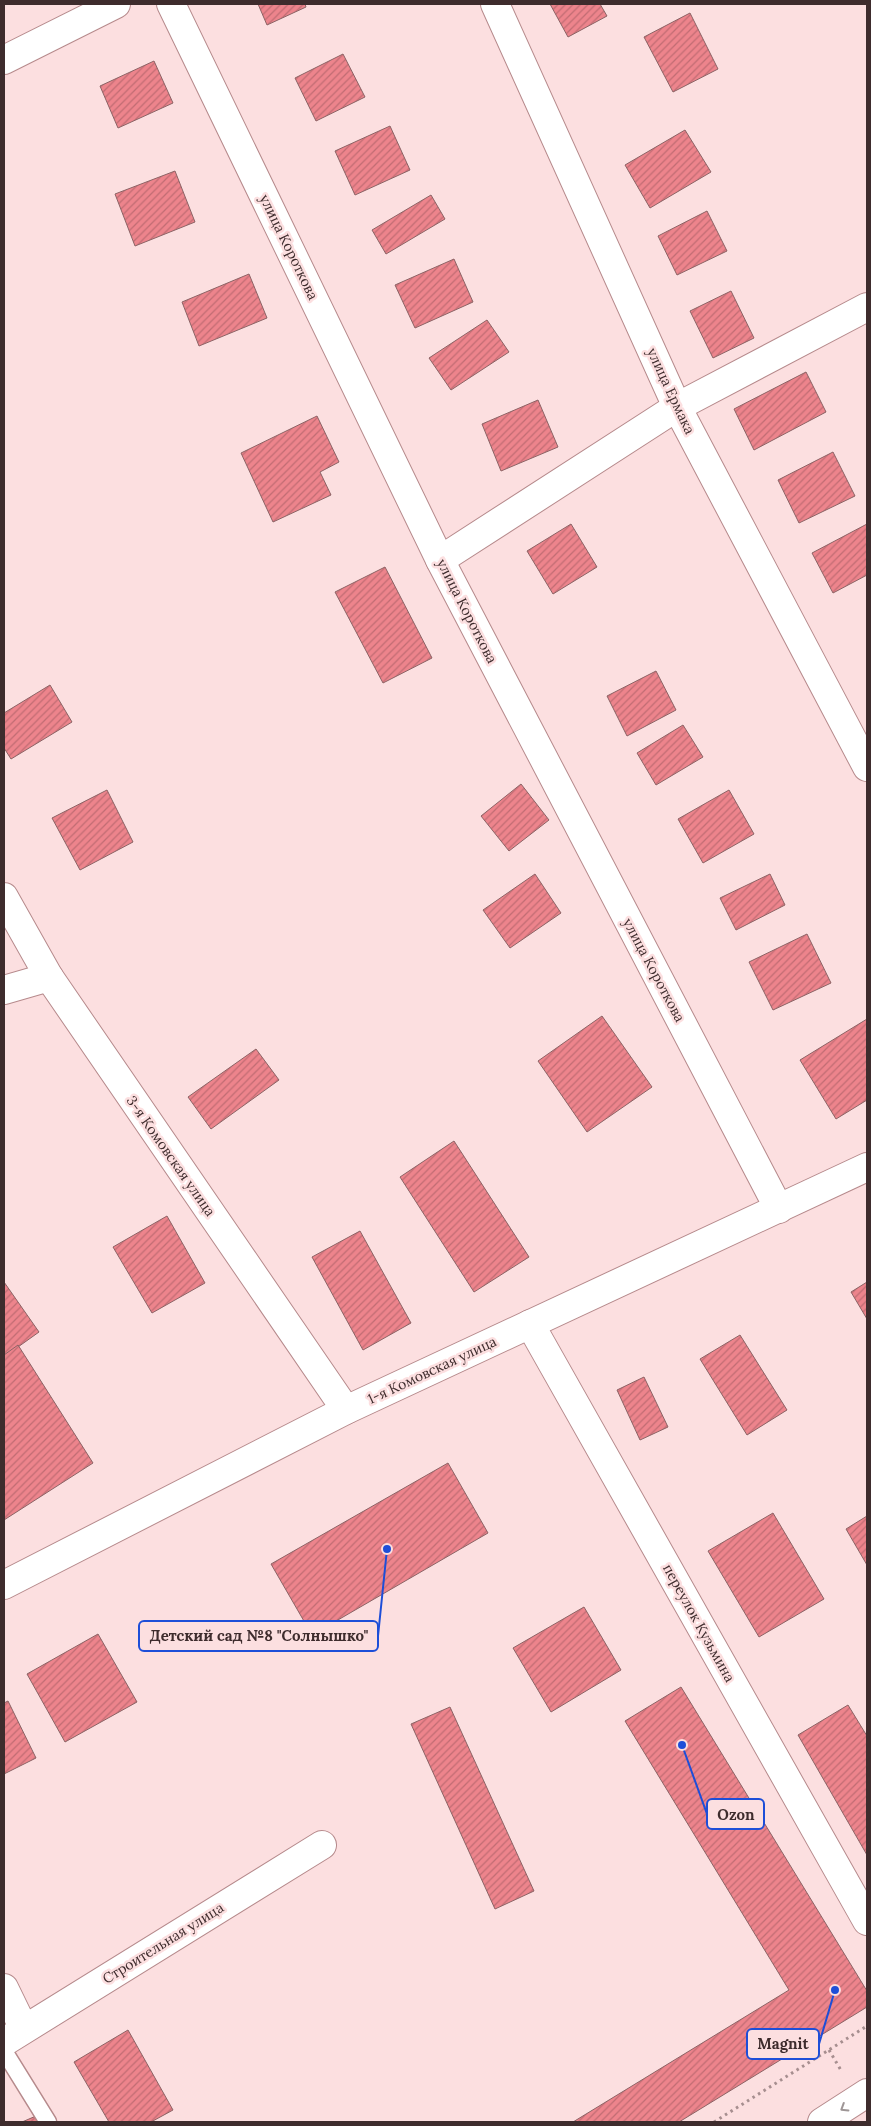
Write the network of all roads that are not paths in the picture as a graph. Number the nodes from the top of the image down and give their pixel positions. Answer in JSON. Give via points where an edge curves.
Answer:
{"nodes":[{"id":1,"x":116,"y":4,"type":"edge"},
{"id":2,"x":171,"y":4,"type":"edge"},
{"id":3,"x":495,"y":4,"type":"edge"},
{"id":4,"x":4,"y":60,"type":"edge"},
{"id":5,"x":867,"y":307,"type":"edge"},
{"id":6,"x":677,"y":407,"type":"junction"},
{"id":7,"x":440,"y":560,"type":"junction"},
{"id":8,"x":867,"y":767,"type":"edge"},
{"id":9,"x":4,"y":897,"type":"edge"},
{"id":10,"x":48,"y":977,"type":"junction"},
{"id":11,"x":4,"y":990,"type":"edge"},
{"id":12,"x":867,"y":1167,"type":"edge"},
{"id":13,"x":779,"y":1209,"type":"junction"},
{"id":14,"x":530,"y":1324,"type":"junction"},
{"id":15,"x":346,"y":1410,"type":"junction"},
{"id":16,"x":4,"y":1585,"type":"edge"},
{"id":17,"x":322,"y":1845,"type":"dead end"},
{"id":18,"x":867,"y":1921,"type":"edge"},
{"id":19,"x":4,"y":1988,"type":"edge"},
{"id":20,"x":14,"y":2035,"type":"edge"},
{"id":21,"x":4,"y":2052,"type":"edge"},
{"id":22,"x":867,"y":2093,"type":"edge"},
{"id":23,"x":48,"y":2122,"type":"edge"},
{"id":24,"x":822,"y":2122,"type":"edge"}],
"edges":[{"from":1,"to":4,"type":"street"},
{"from":2,"to":7,"type":"street","name":"улица Короткова"},
{"from":3,"to":6,"type":"street","name":"улица Ермака"},
{"from":5,"to":6,"type":"street"},
{"from":6,"to":7,"type":"street"},
{"from":6,"to":8,"type":"street","name":"улица Ермака"},
{"from":7,"to":13,"type":"street","name":"улица Короткова"},
{"from":9,"to":10,"type":"street","name":"3-я Комовская улица"},
{"from":10,"to":11,"type":"street"},
{"from":10,"to":15,"type":"street","name":"3-я Комовская улица"},
{"from":12,"to":13,"type":"street","name":"1-я Комовская улица"},
{"from":13,"to":14,"type":"street","name":"1-я Комовская улица"},
{"from":14,"to":15,"type":"street","name":"1-я Комовская улица"},
{"from":14,"to":18,"type":"street","name":"переулок Кузьмина"},
{"from":15,"to":16,"type":"street","name":"1-я Комовская улица"},
{"from":17,"to":20,"type":"street","name":"Строительная улица"},
{"from":19,"to":20,"type":"street"},
{"from":21,"to":23,"type":"lane"},
{"from":22,"to":24,"type":"street","one_way":true}]}
